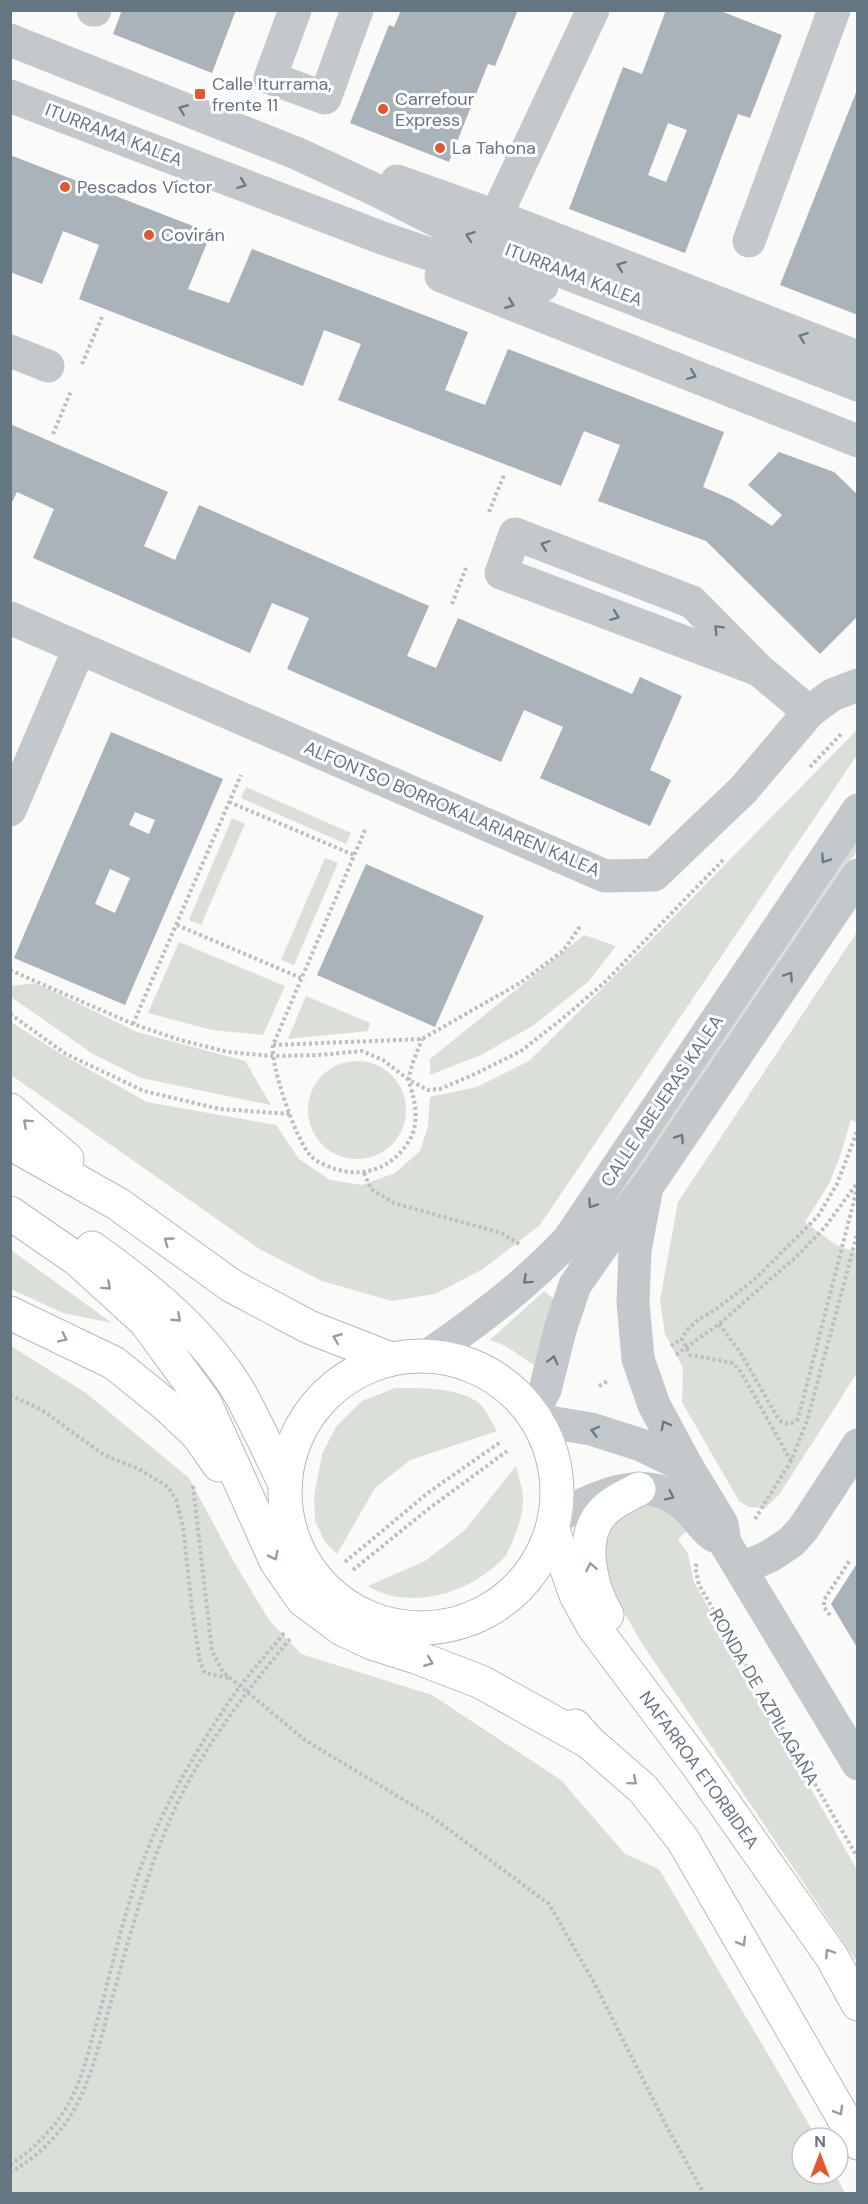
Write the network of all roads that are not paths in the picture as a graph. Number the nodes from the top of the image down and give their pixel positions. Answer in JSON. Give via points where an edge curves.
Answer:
{"nodes":[{"id":1,"x":296,"y":10,"type":"edge"},
{"id":2,"x":357,"y":10,"type":"edge"},
{"id":3,"x":593,"y":10,"type":"edge"},
{"id":4,"x":834,"y":10,"type":"edge"},
{"id":5,"x":10,"y":40,"type":"edge"},
{"id":6,"x":10,"y":96,"type":"edge"},
{"id":7,"x":296,"y":153,"type":"junction"},
{"id":8,"x":496,"y":216,"type":"junction"},
{"id":9,"x":385,"y":239,"type":"junction"},
{"id":10,"x":749,"y":241,"type":"dead end"},
{"id":11,"x":10,"y":351,"type":"edge"},
{"id":12,"x":858,"y":357,"type":"edge"},
{"id":13,"x":48,"y":366,"type":"dead end"},
{"id":14,"x":858,"y":386,"type":"edge"},
{"id":15,"x":858,"y":405,"type":"edge"},
{"id":16,"x":858,"y":441,"type":"edge"},
{"id":17,"x":10,"y":618,"type":"edge"},
{"id":18,"x":79,"y":649,"type":"junction"},
{"id":19,"x":759,"y":670,"type":"junction"},
{"id":20,"x":858,"y":685,"type":"edge"},
{"id":21,"x":809,"y":712,"type":"junction"},
{"id":22,"x":10,"y":810,"type":"edge"},
{"id":23,"x":858,"y":810,"type":"edge"},
{"id":24,"x":858,"y":875,"type":"edge"},
{"id":25,"x":10,"y":1110,"type":"edge"},
{"id":26,"x":10,"y":1143,"type":"edge"},
{"id":27,"x":647,"y":1186,"type":"junction"},
{"id":28,"x":10,"y":1199,"type":"edge"},
{"id":29,"x":118,"y":1204,"type":"junction"},
{"id":30,"x":10,"y":1213,"type":"edge"},
{"id":31,"x":10,"y":1313,"type":"edge"},
{"id":32,"x":427,"y":1356,"type":"junction"},
{"id":33,"x":391,"y":1359,"type":"junction"},
{"id":34,"x":535,"y":1417,"type":"junction"},
{"id":35,"x":858,"y":1445,"type":"edge"},
{"id":36,"x":688,"y":1468,"type":"junction"},
{"id":37,"x":285,"y":1484,"type":"junction"},
{"id":38,"x":639,"y":1489,"type":"junction"},
{"id":39,"x":554,"y":1523,"type":"junction"},
{"id":40,"x":261,"y":1524,"type":"junction"},
{"id":41,"x":733,"y":1556,"type":"junction"},
{"id":42,"x":418,"y":1628,"type":"junction"},
{"id":43,"x":673,"y":1731,"type":"junction"},
{"id":44,"x":589,"y":1743,"type":"junction"},
{"id":45,"x":858,"y":1764,"type":"edge"},
{"id":46,"x":858,"y":2004,"type":"edge"},
{"id":47,"x":858,"y":2143,"type":"edge"}],
"edges":[{"from":1,"to":2,"type":"street","via":[[270,78],[325,98]]},
{"from":3,"to":8,"type":"street"},
{"from":4,"to":10,"type":"street"},
{"from":7,"to":5,"type":"street","name":"ITURRAMA KALEA","one_way":true},
{"from":6,"to":9,"type":"street","name":"ITURRAMA KALEA","one_way":true},
{"from":7,"to":8,"type":"street","name":"ITURRAMA KALEA","via":[[385,176]]},
{"from":14,"to":7,"type":"street","name":"ITURRAMA KALEA","one_way":true,"via":[[459,232]]},
{"from":12,"to":8,"type":"street","name":"ITURRAMA KALEA","one_way":true},
{"from":9,"to":15,"type":"street","name":"ITURRAMA KALEA","via":[[468,267],[508,273]]},
{"from":9,"to":16,"type":"street","name":"ITURRAMA KALEA","one_way":true,"via":[[427,270]]},
{"from":11,"to":13,"type":"street"},
{"from":17,"to":18,"type":"street","name":"ALFONTSO BORROKALARIAREN KALEA"},
{"from":18,"to":21,"type":"street","name":"ALFONTSO BORROKALARIAREN KALEA","via":[[605,876],[654,875],[743,790]]},
{"from":18,"to":22,"type":"street"},
{"from":19,"to":19,"type":"street","one_way":true,"via":[[692,602],[515,534],[501,573]]},
{"from":19,"to":21,"type":"street"},
{"from":20,"to":21,"type":"street","name":"ALFONTSO BORROKALARIAREN KALEA","via":[[832,695]]},
{"from":23,"to":32,"type":"street","name":"CALLE ABEJERAS KALEA","one_way":true,"via":[[569,1239],[504,1301]]},
{"from":27,"to":24,"type":"street","name":"CALLE ABEJERAS KALEA","one_way":true},
{"from":29,"to":25,"type":"main road","one_way":true},
{"from":26,"to":29,"type":"main road"},
{"from":34,"to":27,"type":"street","name":"CALLE ABEJERAS KALEA","one_way":true,"via":[[575,1285]]},
{"from":36,"to":27,"type":"street","one_way":true,"via":[[654,1405],[638,1359],[633,1302],[635,1250]]},
{"from":28,"to":37,"type":"main road","one_way":true,"via":[[57,1222],[136,1280],[203,1343],[241,1395]]},
{"from":33,"to":29,"type":"main road","one_way":true,"via":[[309,1326],[232,1286]]},
{"from":30,"to":40,"type":"main road","one_way":true,"via":[[78,1260],[145,1321],[205,1403]]},
{"from":31,"to":40,"type":"main road","one_way":true,"via":[[114,1363],[166,1405],[197,1434]]},
{"from":32,"to":33,"type":"main road"},
{"from":32,"to":34,"type":"main road","via":[[470,1365],[491,1375],[508,1387]]},
{"from":33,"to":37,"type":"main road","via":[[352,1375],[320,1401],[299,1431],[289,1457]]},
{"from":36,"to":34,"type":"street","one_way":true,"via":[[641,1445]]},
{"from":34,"to":39,"type":"main road","via":[[552,1451],[558,1483]]},
{"from":35,"to":41,"type":"street","via":[[803,1530],[791,1542],[770,1556]]},
{"from":36,"to":41,"type":"street","via":[[722,1524]]},
{"from":37,"to":42,"type":"main road","via":[[286,1513],[299,1552],[321,1585],[350,1610],[379,1622]]},
{"from":38,"to":39,"type":"street","via":[[614,1491]]},
{"from":38,"to":41,"type":"street","one_way":true,"via":[[669,1494]]},
{"from":43,"to":38,"type":"main road","one_way":true,"via":[[650,1678],[601,1604],[589,1557],[593,1529],[602,1512]]},
{"from":39,"to":42,"type":"main road","via":[[533,1570],[502,1602],[462,1622]]},
{"from":39,"to":43,"type":"main road","name":"NAFARROA ETORBIDEA","via":[[576,1595],[593,1626]]},
{"from":40,"to":44,"type":"main road","one_way":true,"via":[[276,1561],[303,1600],[342,1629],[481,1682]]},
{"from":41,"to":45,"type":"street"},
{"from":42,"to":44,"type":"main road","via":[[550,1697]]},
{"from":46,"to":43,"type":"main road","name":"NAFARROA ETORBIDEA","one_way":true,"via":[[832,1957]]},
{"from":44,"to":47,"type":"main road","one_way":true,"via":[[643,1789],[683,1840]]}]}
